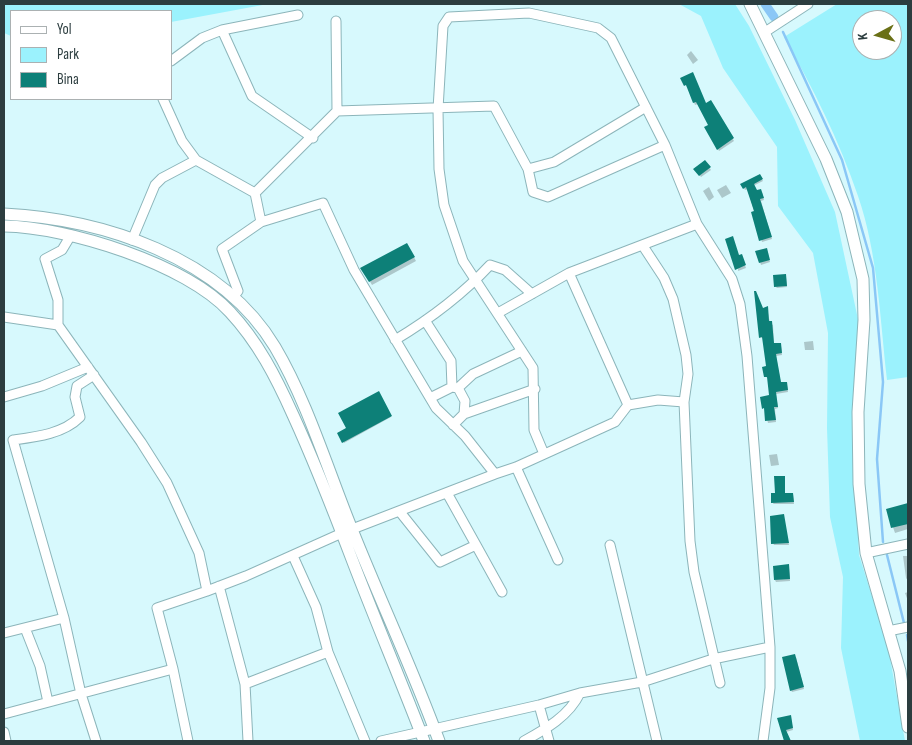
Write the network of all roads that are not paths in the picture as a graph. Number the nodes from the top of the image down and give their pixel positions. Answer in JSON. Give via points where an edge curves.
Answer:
{"nodes":[{"id":1,"x":750,"y":4,"type":"edge"},
{"id":2,"x":808,"y":4,"type":"edge"},
{"id":3,"x":298,"y":15,"type":"dead end"},
{"id":4,"x":336,"y":21,"type":"dead end"},
{"id":5,"x":222,"y":30,"type":"junction"},
{"id":6,"x":765,"y":32,"type":"junction"},
{"id":7,"x":172,"y":61,"type":"edge"},
{"id":8,"x":163,"y":100,"type":"edge"},
{"id":9,"x":646,"y":107,"type":"junction"},
{"id":10,"x":438,"y":109,"type":"junction"},
{"id":11,"x":337,"y":111,"type":"junction"},
{"id":12,"x":313,"y":138,"type":"junction"},
{"id":13,"x":665,"y":145,"type":"junction"},
{"id":14,"x":196,"y":160,"type":"junction"},
{"id":15,"x":528,"y":169,"type":"junction"},
{"id":16,"x":255,"y":194,"type":"junction"},
{"id":17,"x":4,"y":214,"type":"edge"},
{"id":18,"x":261,"y":222,"type":"junction"},
{"id":19,"x":697,"y":224,"type":"junction"},
{"id":20,"x":4,"y":226,"type":"edge"},
{"id":21,"x":71,"y":235,"type":"junction"},
{"id":22,"x":132,"y":240,"type":"junction"},
{"id":23,"x":643,"y":246,"type":"junction"},
{"id":24,"x":569,"y":273,"type":"junction"},
{"id":25,"x":475,"y":282,"type":"junction"},
{"id":26,"x":532,"y":294,"type":"junction"},
{"id":27,"x":233,"y":298,"type":"junction"},
{"id":28,"x":498,"y":313,"type":"junction"},
{"id":29,"x":4,"y":317,"type":"edge"},
{"id":30,"x":426,"y":322,"type":"junction"},
{"id":31,"x":58,"y":325,"type":"junction"},
{"id":32,"x":395,"y":340,"type":"junction"},
{"id":33,"x":522,"y":351,"type":"junction"},
{"id":34,"x":88,"y":367,"type":"junction"},
{"id":35,"x":94,"y":375,"type":"junction"},
{"id":36,"x":455,"y":388,"type":"junction"},
{"id":37,"x":535,"y":389,"type":"junction"},
{"id":38,"x":4,"y":397,"type":"edge"},
{"id":39,"x":430,"y":398,"type":"junction"},
{"id":40,"x":684,"y":402,"type":"junction"},
{"id":41,"x":628,"y":405,"type":"junction"},
{"id":42,"x":464,"y":414,"type":"junction"},
{"id":43,"x":453,"y":425,"type":"junction"},
{"id":44,"x":544,"y":454,"type":"junction"},
{"id":45,"x":516,"y":467,"type":"junction"},
{"id":46,"x":495,"y":474,"type":"junction"},
{"id":47,"x":447,"y":493,"type":"junction"},
{"id":48,"x":400,"y":512,"type":"junction"},
{"id":49,"x":348,"y":532,"type":"junction"},
{"id":50,"x":908,"y":544,"type":"edge"},
{"id":51,"x":610,"y":545,"type":"dead end"},
{"id":52,"x":476,"y":546,"type":"junction"},
{"id":53,"x":866,"y":553,"type":"junction"},
{"id":54,"x":292,"y":556,"type":"junction"},
{"id":55,"x":558,"y":560,"type":"dead end"},
{"id":56,"x":219,"y":586,"type":"junction"},
{"id":57,"x":207,"y":591,"type":"junction"},
{"id":58,"x":502,"y":592,"type":"dead end"},
{"id":59,"x":64,"y":618,"type":"junction"},
{"id":60,"x":25,"y":628,"type":"junction"},
{"id":61,"x":908,"y":628,"type":"edge"},
{"id":62,"x":888,"y":631,"type":"junction"},
{"id":63,"x":4,"y":633,"type":"edge"},
{"id":64,"x":770,"y":647,"type":"junction"},
{"id":65,"x":328,"y":652,"type":"junction"},
{"id":66,"x":713,"y":659,"type":"junction"},
{"id":67,"x":173,"y":668,"type":"junction"},
{"id":68,"x":642,"y":682,"type":"junction"},
{"id":69,"x":720,"y":683,"type":"dead end"},
{"id":70,"x":245,"y":684,"type":"junction"},
{"id":71,"x":580,"y":693,"type":"junction"},
{"id":72,"x":81,"y":694,"type":"junction"},
{"id":73,"x":48,"y":702,"type":"junction"},
{"id":74,"x":539,"y":705,"type":"junction"},
{"id":75,"x":4,"y":714,"type":"edge"},
{"id":76,"x":908,"y":727,"type":"edge"},
{"id":77,"x":434,"y":728,"type":"junction"},
{"id":78,"x":545,"y":729,"type":"junction"},
{"id":79,"x":4,"y":732,"type":"edge"},
{"id":80,"x":422,"y":736,"type":"edge"},
{"id":81,"x":6,"y":741,"type":"edge"},
{"id":82,"x":96,"y":741,"type":"edge"},
{"id":83,"x":188,"y":741,"type":"edge"},
{"id":84,"x":248,"y":741,"type":"edge"},
{"id":85,"x":365,"y":741,"type":"edge"},
{"id":86,"x":381,"y":741,"type":"edge"},
{"id":87,"x":439,"y":741,"type":"edge"},
{"id":88,"x":524,"y":741,"type":"edge"},
{"id":89,"x":548,"y":741,"type":"edge"},
{"id":90,"x":657,"y":741,"type":"edge"},
{"id":91,"x":763,"y":741,"type":"edge"}],
"edges":[{"from":1,"to":6,"type":"street"},
{"from":2,"to":6,"type":"street"},
{"from":3,"to":5,"type":"street"},
{"from":4,"to":11,"type":"street"},
{"from":5,"to":7,"type":"street","via":[[202,38]]},
{"from":5,"to":12,"type":"street","via":[[252,96]]},
{"from":6,"to":53,"type":"street","via":[[826,159],[847,212],[863,279],[864,320],[858,412],[859,484]]},
{"from":8,"to":14,"type":"street","via":[[182,142]]},
{"from":9,"to":10,"type":"street","via":[[611,38],[598,28],[529,13],[448,17],[443,26]]},
{"from":9,"to":13,"type":"street"},
{"from":9,"to":15,"type":"street","via":[[554,162]]},
{"from":10,"to":11,"type":"street"},
{"from":10,"to":15,"type":"street","via":[[494,106]]},
{"from":10,"to":25,"type":"street","via":[[439,169],[444,205],[463,261]]},
{"from":11,"to":12,"type":"street"},
{"from":12,"to":16,"type":"street"},
{"from":13,"to":15,"type":"street","via":[[548,197],[533,192]]},
{"from":13,"to":19,"type":"street"},
{"from":14,"to":16,"type":"street"},
{"from":14,"to":22,"type":"street","via":[[155,184]]},
{"from":16,"to":18,"type":"street"},
{"from":17,"to":22,"type":"street","via":[[69,220]]},
{"from":18,"to":27,"type":"street","via":[[222,249],[238,291]]},
{"from":18,"to":32,"type":"street","via":[[323,203],[354,270]]},
{"from":19,"to":23,"type":"street"},
{"from":19,"to":64,"type":"street","via":[[732,279],[740,304],[748,356]]},
{"from":20,"to":21,"type":"street"},
{"from":21,"to":31,"type":"street","via":[[62,250],[45,259],[58,300]]},
{"from":21,"to":49,"type":"street","via":[[123,252],[184,278],[229,310],[269,364]]},
{"from":22,"to":27,"type":"street","via":[[178,260]]},
{"from":23,"to":24,"type":"street"},
{"from":23,"to":40,"type":"street","via":[[664,278],[675,305],[687,365]]},
{"from":24,"to":26,"type":"street"},
{"from":24,"to":41,"type":"street"},
{"from":25,"to":26,"type":"street","via":[[490,265],[505,270]]},
{"from":25,"to":28,"type":"street"},
{"from":25,"to":30,"type":"street"},
{"from":26,"to":28,"type":"street"},
{"from":27,"to":49,"type":"street","via":[[275,348],[320,448]]},
{"from":28,"to":33,"type":"street"},
{"from":29,"to":31,"type":"street"},
{"from":30,"to":32,"type":"street"},
{"from":30,"to":36,"type":"street","via":[[451,362]]},
{"from":31,"to":34,"type":"street"},
{"from":32,"to":39,"type":"street"},
{"from":33,"to":36,"type":"street","via":[[473,374]]},
{"from":33,"to":37,"type":"street","via":[[533,368]]},
{"from":34,"to":35,"type":"street"},
{"from":34,"to":38,"type":"street"},
{"from":35,"to":57,"type":"street","via":[[167,483],[199,553]]},
{"from":35,"to":59,"type":"street","via":[[77,386],[75,397],[80,417],[73,425],[44,435],[13,440]]},
{"from":36,"to":39,"type":"street"},
{"from":36,"to":42,"type":"street","via":[[465,401]]},
{"from":37,"to":42,"type":"street"},
{"from":37,"to":44,"type":"street","via":[[534,430]]},
{"from":39,"to":43,"type":"street"},
{"from":40,"to":41,"type":"street","via":[[658,400]]},
{"from":40,"to":66,"type":"street","via":[[691,548]]},
{"from":41,"to":44,"type":"street","via":[[615,422]]},
{"from":42,"to":43,"type":"street"},
{"from":43,"to":46,"type":"street"},
{"from":44,"to":45,"type":"street"},
{"from":45,"to":46,"type":"street"},
{"from":45,"to":55,"type":"street"},
{"from":46,"to":47,"type":"street"},
{"from":47,"to":48,"type":"street"},
{"from":47,"to":52,"type":"street"},
{"from":48,"to":49,"type":"street"},
{"from":48,"to":52,"type":"street","via":[[440,562]]},
{"from":49,"to":54,"type":"street"},
{"from":49,"to":77,"type":"street"},
{"from":49,"to":80,"type":"street"},
{"from":50,"to":53,"type":"street"},
{"from":51,"to":68,"type":"street"},
{"from":52,"to":58,"type":"street"},
{"from":53,"to":62,"type":"street"},
{"from":54,"to":56,"type":"street"},
{"from":54,"to":65,"type":"street","via":[[316,608]]},
{"from":56,"to":57,"type":"street"},
{"from":56,"to":70,"type":"street"},
{"from":57,"to":67,"type":"street","via":[[157,608]]},
{"from":59,"to":60,"type":"street"},
{"from":59,"to":72,"type":"street"},
{"from":60,"to":63,"type":"street"},
{"from":60,"to":73,"type":"street","via":[[40,666]]},
{"from":61,"to":62,"type":"street"},
{"from":62,"to":76,"type":"street","via":[[900,671]]},
{"from":64,"to":66,"type":"street"},
{"from":64,"to":91,"type":"street","via":[[770,688]]},
{"from":65,"to":70,"type":"street"},
{"from":65,"to":85,"type":"street"},
{"from":66,"to":68,"type":"street"},
{"from":66,"to":69,"type":"street"},
{"from":67,"to":72,"type":"street"},
{"from":67,"to":83,"type":"street"},
{"from":68,"to":71,"type":"street"},
{"from":68,"to":90,"type":"street"},
{"from":70,"to":84,"type":"street"},
{"from":71,"to":74,"type":"street"},
{"from":71,"to":78,"type":"street","via":[[573,707]]},
{"from":72,"to":73,"type":"street"},
{"from":72,"to":82,"type":"street"},
{"from":73,"to":75,"type":"street"},
{"from":74,"to":77,"type":"street"},
{"from":74,"to":78,"type":"street"},
{"from":77,"to":80,"type":"street"},
{"from":77,"to":87,"type":"street"},
{"from":78,"to":88,"type":"street"},
{"from":78,"to":89,"type":"street"},
{"from":79,"to":81,"type":"street"},
{"from":80,"to":86,"type":"street"}]}
